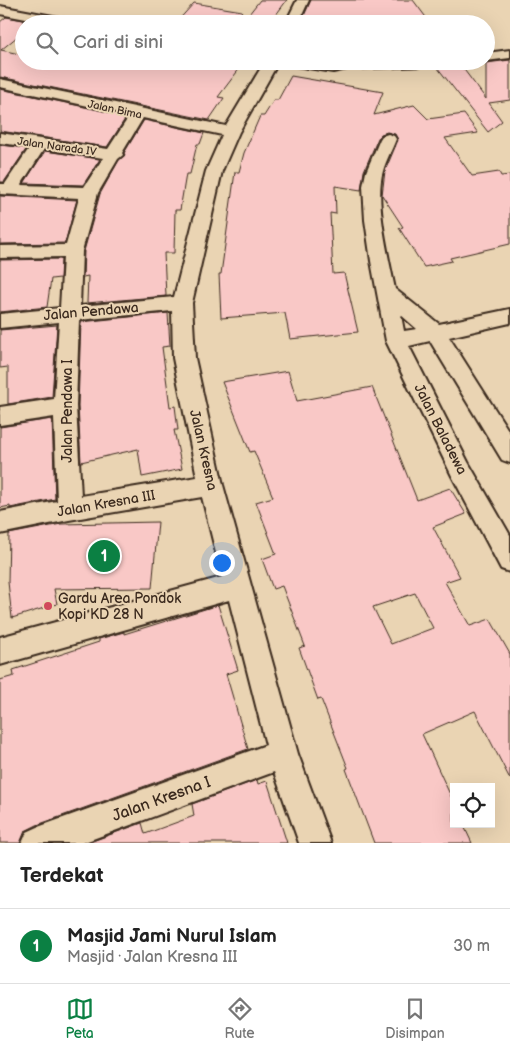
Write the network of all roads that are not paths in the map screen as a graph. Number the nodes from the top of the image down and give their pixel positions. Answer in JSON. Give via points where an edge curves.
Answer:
{"nodes":[{"id":1,"x":303,"y":0,"type":"edge"},
{"id":2,"x":0,"y":10,"type":"edge"},
{"id":3,"x":26,"y":15,"type":"edge"},
{"id":4,"x":296,"y":15,"type":"edge"},
{"id":5,"x":510,"y":54,"type":"edge"},
{"id":6,"x":495,"y":56,"type":"edge"},
{"id":7,"x":267,"y":70,"type":"edge"},
{"id":8,"x":0,"y":83,"type":"edge"},
{"id":9,"x":138,"y":114,"type":"junction"},
{"id":10,"x":231,"y":132,"type":"junction"},
{"id":11,"x":0,"y":138,"type":"edge"},
{"id":12,"x":388,"y":139,"type":"dead end"},
{"id":13,"x":40,"y":144,"type":"junction"},
{"id":14,"x":115,"y":155,"type":"junction"},
{"id":15,"x":5,"y":189,"type":"edge"},
{"id":16,"x":89,"y":193,"type":"junction"},
{"id":17,"x":73,"y":251,"type":"junction"},
{"id":18,"x":0,"y":252,"type":"edge"},
{"id":19,"x":387,"y":293,"type":"junction"},
{"id":20,"x":182,"y":303,"type":"junction"},
{"id":21,"x":69,"y":313,"type":"junction"},
{"id":22,"x":510,"y":316,"type":"edge"},
{"id":23,"x":0,"y":320,"type":"edge"},
{"id":24,"x":434,"y":332,"type":"junction"},
{"id":25,"x":396,"y":341,"type":"junction"},
{"id":26,"x":65,"y":406,"type":"junction"},
{"id":27,"x":0,"y":416,"type":"edge"},
{"id":28,"x":510,"y":453,"type":"edge"},
{"id":29,"x":212,"y":485,"type":"junction"},
{"id":30,"x":69,"y":509,"type":"junction"},
{"id":31,"x":0,"y":523,"type":"edge"},
{"id":32,"x":510,"y":560,"type":"edge"},
{"id":33,"x":238,"y":586,"type":"junction"},
{"id":34,"x":0,"y":651,"type":"edge"},
{"id":35,"x":284,"y":754,"type":"junction"},
{"id":36,"x":38,"y":843,"type":"edge"},
{"id":37,"x":315,"y":843,"type":"edge"}],
"edges":[{"from":1,"to":4,"type":"street"},
{"from":2,"to":3,"type":"street"},
{"from":5,"to":6,"type":"street"},
{"from":7,"to":10,"type":"street","name":"Jalan Kresna"},
{"from":8,"to":9,"type":"street","name":"Jalan Bima"},
{"from":9,"to":10,"type":"street","name":"Jalan Bima"},
{"from":9,"to":14,"type":"street","name":"Jalan Pendawa I"},
{"from":10,"to":20,"type":"street","name":"Jalan Kresna","via":[[214,172]]},
{"from":11,"to":13,"type":"street","name":"Jalan Narada IV"},
{"from":12,"to":19,"type":"street","name":"Jalan Baladewa","via":[[374,172],[372,186],[374,220]]},
{"from":13,"to":14,"type":"street","name":"Jalan Narada IV"},
{"from":13,"to":15,"type":"street"},
{"from":14,"to":16,"type":"street","name":"Jalan Pendawa I"},
{"from":15,"to":16,"type":"street"},
{"from":16,"to":17,"type":"street","name":"Jalan Pendawa I"},
{"from":17,"to":18,"type":"street"},
{"from":17,"to":21,"type":"street","name":"Jalan Pendawa I"},
{"from":19,"to":24,"type":"street"},
{"from":19,"to":25,"type":"street","name":"Jalan Baladewa"},
{"from":20,"to":21,"type":"street","name":"Jalan Pendawa"},
{"from":20,"to":29,"type":"street","name":"Jalan Kresna","via":[[184,358]]},
{"from":21,"to":23,"type":"street","name":"Jalan Pendawa"},
{"from":21,"to":26,"type":"street","name":"Jalan Pendawa I"},
{"from":22,"to":24,"type":"street"},
{"from":24,"to":25,"type":"street"},
{"from":24,"to":28,"type":"street"},
{"from":25,"to":32,"type":"street","name":"Jalan Baladewa"},
{"from":26,"to":27,"type":"street"},
{"from":26,"to":30,"type":"street","name":"Jalan Pendawa I"},
{"from":29,"to":30,"type":"street","name":"Jalan Kresna III"},
{"from":29,"to":33,"type":"street","name":"Jalan Kresna"},
{"from":30,"to":31,"type":"street","name":"Jalan Kresna III"},
{"from":33,"to":34,"type":"street"},
{"from":33,"to":35,"type":"street","name":"Jalan Kresna"},
{"from":35,"to":36,"type":"street","name":"Jalan Kresna I"},
{"from":35,"to":37,"type":"street","name":"Jalan Kresna"}]}
